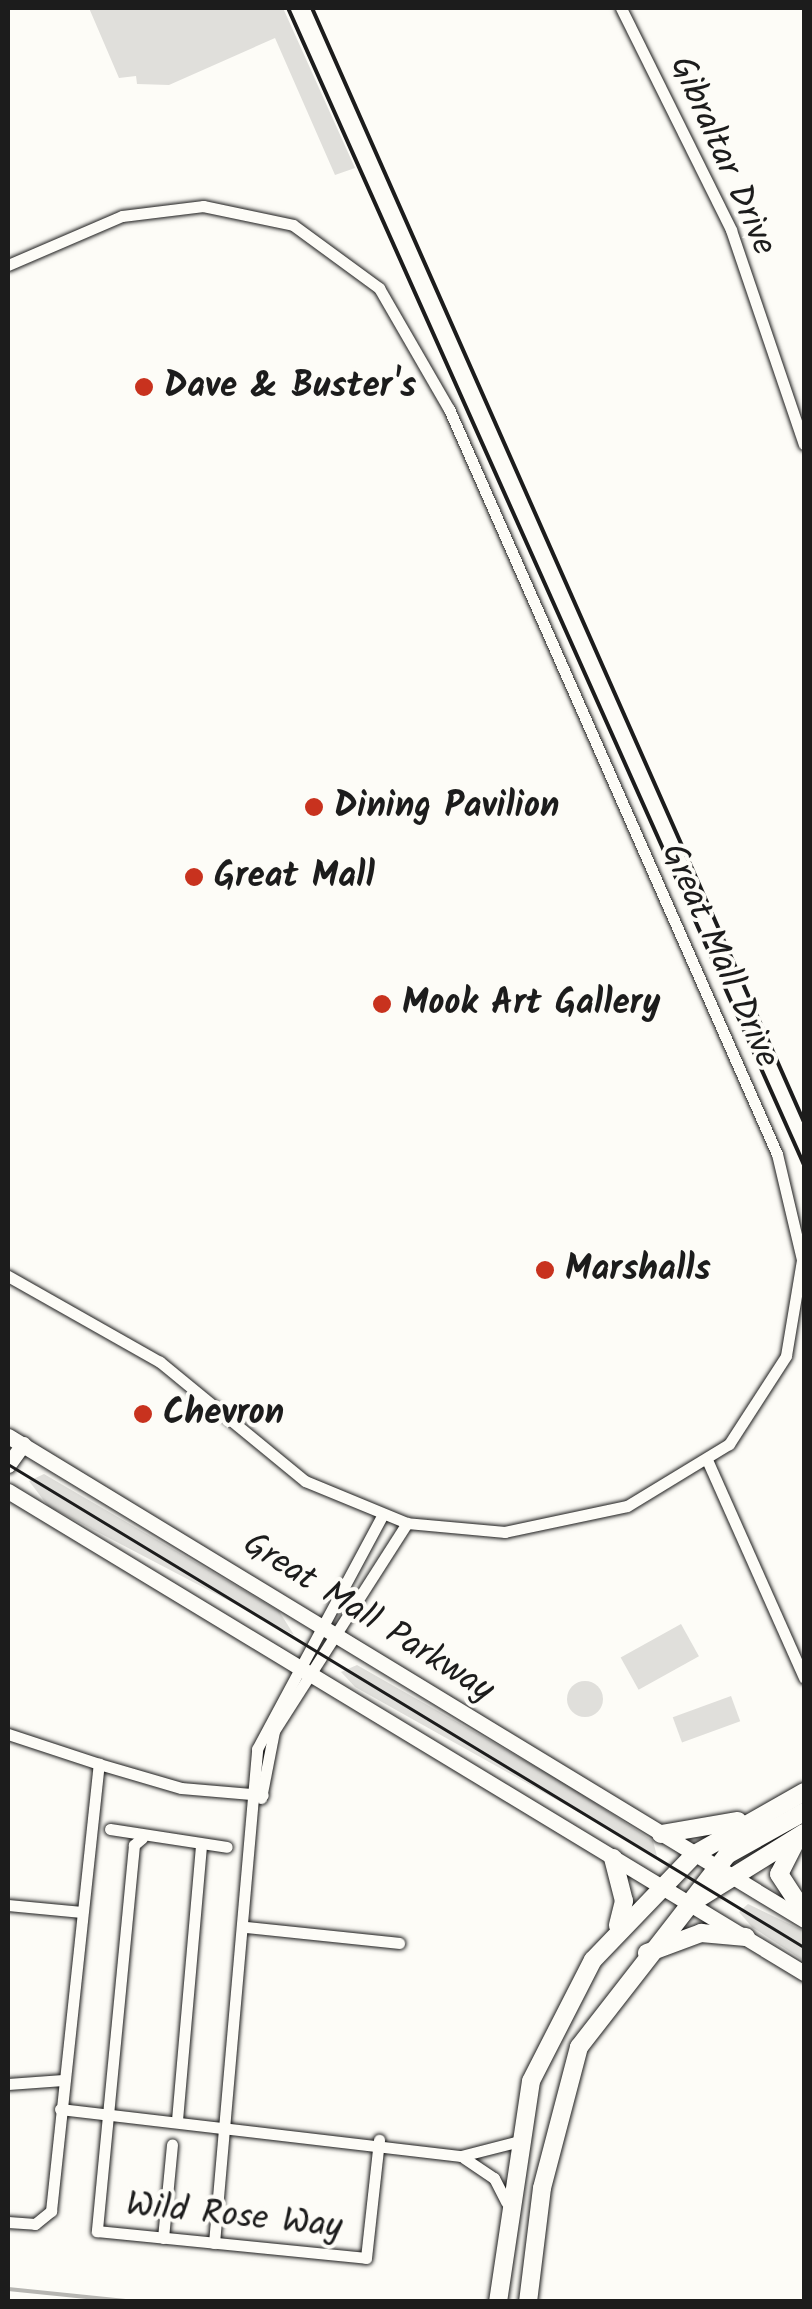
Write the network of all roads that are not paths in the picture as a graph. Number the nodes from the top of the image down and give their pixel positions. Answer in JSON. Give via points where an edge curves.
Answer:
{"nodes":[{"id":1,"x":621,"y":8,"type":"edge"},
{"id":2,"x":8,"y":265,"type":"edge"},
{"id":3,"x":804,"y":444,"type":"edge"},
{"id":4,"x":8,"y":1276,"type":"edge"},
{"id":5,"x":8,"y":1436,"type":"edge"},
{"id":6,"x":23,"y":1444,"type":"junction"},
{"id":7,"x":708,"y":1462,"type":"junction"},
{"id":8,"x":8,"y":1465,"type":"edge"},
{"id":9,"x":8,"y":1491,"type":"edge"},
{"id":10,"x":382,"y":1516,"type":"junction"},
{"id":11,"x":407,"y":1523,"type":"junction"},
{"id":12,"x":322,"y":1621,"type":"junction"},
{"id":13,"x":342,"y":1633,"type":"junction"},
{"id":14,"x":303,"y":1670,"type":"junction"},
{"id":15,"x":804,"y":1678,"type":"edge"},
{"id":16,"x":8,"y":1734,"type":"edge"},
{"id":17,"x":100,"y":1764,"type":"junction"},
{"id":18,"x":804,"y":1792,"type":"edge"},
{"id":19,"x":256,"y":1798,"type":"junction"},
{"id":20,"x":804,"y":1812,"type":"edge"},
{"id":21,"x":748,"y":1818,"type":"junction"},
{"id":22,"x":110,"y":1829,"type":"dead end"},
{"id":23,"x":661,"y":1834,"type":"junction"},
{"id":24,"x":802,"y":1834,"type":"edge"},
{"id":25,"x":142,"y":1838,"type":"junction"},
{"id":26,"x":201,"y":1846,"type":"junction"},
{"id":27,"x":227,"y":1847,"type":"dead end"},
{"id":28,"x":694,"y":1854,"type":"junction"},
{"id":29,"x":613,"y":1858,"type":"junction"},
{"id":30,"x":713,"y":1866,"type":"junction"},
{"id":31,"x":732,"y":1876,"type":"junction"},
{"id":32,"x":658,"y":1885,"type":"junction"},
{"id":33,"x":691,"y":1902,"type":"junction"},
{"id":34,"x":8,"y":1906,"type":"edge"},
{"id":35,"x":82,"y":1912,"type":"junction"},
{"id":36,"x":804,"y":1912,"type":"edge"},
{"id":37,"x":804,"y":1920,"type":"edge"},
{"id":38,"x":247,"y":1927,"type":"junction"},
{"id":39,"x":616,"y":1932,"type":"junction"},
{"id":40,"x":746,"y":1937,"type":"junction"},
{"id":41,"x":400,"y":1943,"type":"dead end"},
{"id":42,"x":642,"y":1956,"type":"junction"},
{"id":43,"x":804,"y":1973,"type":"edge"},
{"id":44,"x":63,"y":2080,"type":"junction"},
{"id":45,"x":8,"y":2084,"type":"edge"},
{"id":46,"x":60,"y":2109,"type":"junction"},
{"id":47,"x":108,"y":2113,"type":"junction"},
{"id":48,"x":177,"y":2120,"type":"junction"},
{"id":49,"x":225,"y":2125,"type":"junction"},
{"id":50,"x":379,"y":2140,"type":"junction"},
{"id":51,"x":516,"y":2142,"type":"junction"},
{"id":52,"x":172,"y":2144,"type":"dead end"},
{"id":53,"x":460,"y":2156,"type":"junction"},
{"id":54,"x":506,"y":2202,"type":"junction"},
{"id":55,"x":8,"y":2222,"type":"edge"},
{"id":56,"x":163,"y":2238,"type":"junction"},
{"id":57,"x":214,"y":2243,"type":"junction"},
{"id":58,"x":498,"y":2302,"type":"edge"},
{"id":59,"x":528,"y":2302,"type":"edge"}],
"edges":[{"from":1,"to":3,"type":"street","name":"Gibraltar Drive","via":[[730,230]]},
{"from":2,"to":7,"type":"street","name":"Great Mall Drive","via":[[138,212],[237,210],[343,253],[408,326],[797,1213],[801,1294],[786,1356],[761,1406]]},
{"from":4,"to":10,"type":"street","name":"Great Mall Drive","via":[[160,1362],[305,1481]]},
{"from":5,"to":6,"type":"main road","name":"Great Mall Parkway"},
{"from":6,"to":8,"type":"main road"},
{"from":6,"to":12,"type":"main road","name":"Great Mall Parkway"},
{"from":7,"to":11,"type":"street","name":"Great Mall Drive","via":[[642,1500],[554,1527],[478,1532]]},
{"from":7,"to":15,"type":"street"},
{"from":9,"to":14,"type":"main road"},
{"from":10,"to":11,"type":"street","name":"Great Mall Drive"},
{"from":10,"to":12,"type":"street"},
{"from":11,"to":13,"type":"street"},
{"from":12,"to":13,"type":"main road","name":"Great Mall Parkway"},
{"from":12,"to":14,"type":"street"},
{"from":13,"to":14,"type":"street"},
{"from":13,"to":23,"type":"main road","name":"Great Mall Parkway"},
{"from":14,"to":19,"type":"street","via":[[274,1731]]},
{"from":14,"to":29,"type":"main road"},
{"from":16,"to":17,"type":"street"},
{"from":17,"to":19,"type":"street","via":[[181,1788]]},
{"from":17,"to":35,"type":"street"},
{"from":18,"to":21,"type":"highway"},
{"from":19,"to":38,"type":"street"},
{"from":20,"to":30,"type":"highway"},
{"from":21,"to":23,"type":"highway"},
{"from":21,"to":28,"type":"highway"},
{"from":22,"to":25,"type":"street"},
{"from":23,"to":28,"type":"main road","name":"Great Mall Parkway"},
{"from":24,"to":31,"type":"highway"},
{"from":24,"to":36,"type":"highway","via":[[780,1874]]},
{"from":25,"to":26,"type":"street"},
{"from":25,"to":47,"type":"street","via":[[134,1844]]},
{"from":26,"to":27,"type":"street"},
{"from":26,"to":48,"type":"street"},
{"from":28,"to":30,"type":"main road","name":"Great Mall Parkway"},
{"from":28,"to":32,"type":"highway"},
{"from":29,"to":32,"type":"main road"},
{"from":29,"to":39,"type":"highway","via":[[624,1901]]},
{"from":30,"to":31,"type":"main road","name":"Great Mall Parkway"},
{"from":30,"to":33,"type":"highway"},
{"from":31,"to":33,"type":"highway"},
{"from":31,"to":37,"type":"main road","name":"Great Mall Parkway"},
{"from":32,"to":33,"type":"main road"},
{"from":32,"to":39,"type":"highway"},
{"from":33,"to":40,"type":"main road"},
{"from":33,"to":42,"type":"highway"},
{"from":34,"to":35,"type":"street"},
{"from":35,"to":44,"type":"street"},
{"from":38,"to":41,"type":"street"},
{"from":38,"to":49,"type":"street"},
{"from":39,"to":51,"type":"highway","via":[[558,2021]]},
{"from":40,"to":42,"type":"highway","via":[[701,1933]]},
{"from":40,"to":43,"type":"main road"},
{"from":42,"to":59,"type":"highway","via":[[579,2047],[542,2188]]},
{"from":44,"to":45,"type":"street"},
{"from":44,"to":46,"type":"street"},
{"from":46,"to":47,"type":"street"},
{"from":46,"to":55,"type":"street","via":[[49,2216]]},
{"from":47,"to":48,"type":"street"},
{"from":47,"to":56,"type":"street","name":"Wild Rose Way","via":[[97,2231]]},
{"from":48,"to":49,"type":"street"},
{"from":49,"to":50,"type":"street"},
{"from":49,"to":57,"type":"street"},
{"from":50,"to":53,"type":"street"},
{"from":50,"to":57,"type":"street","name":"Wild Rose Way","via":[[366,2258]]},
{"from":51,"to":53,"type":"street"},
{"from":51,"to":54,"type":"highway"},
{"from":52,"to":56,"type":"street"},
{"from":53,"to":54,"type":"street","via":[[494,2178]]},
{"from":54,"to":58,"type":"highway"},
{"from":56,"to":57,"type":"street","name":"Wild Rose Way"}]}
